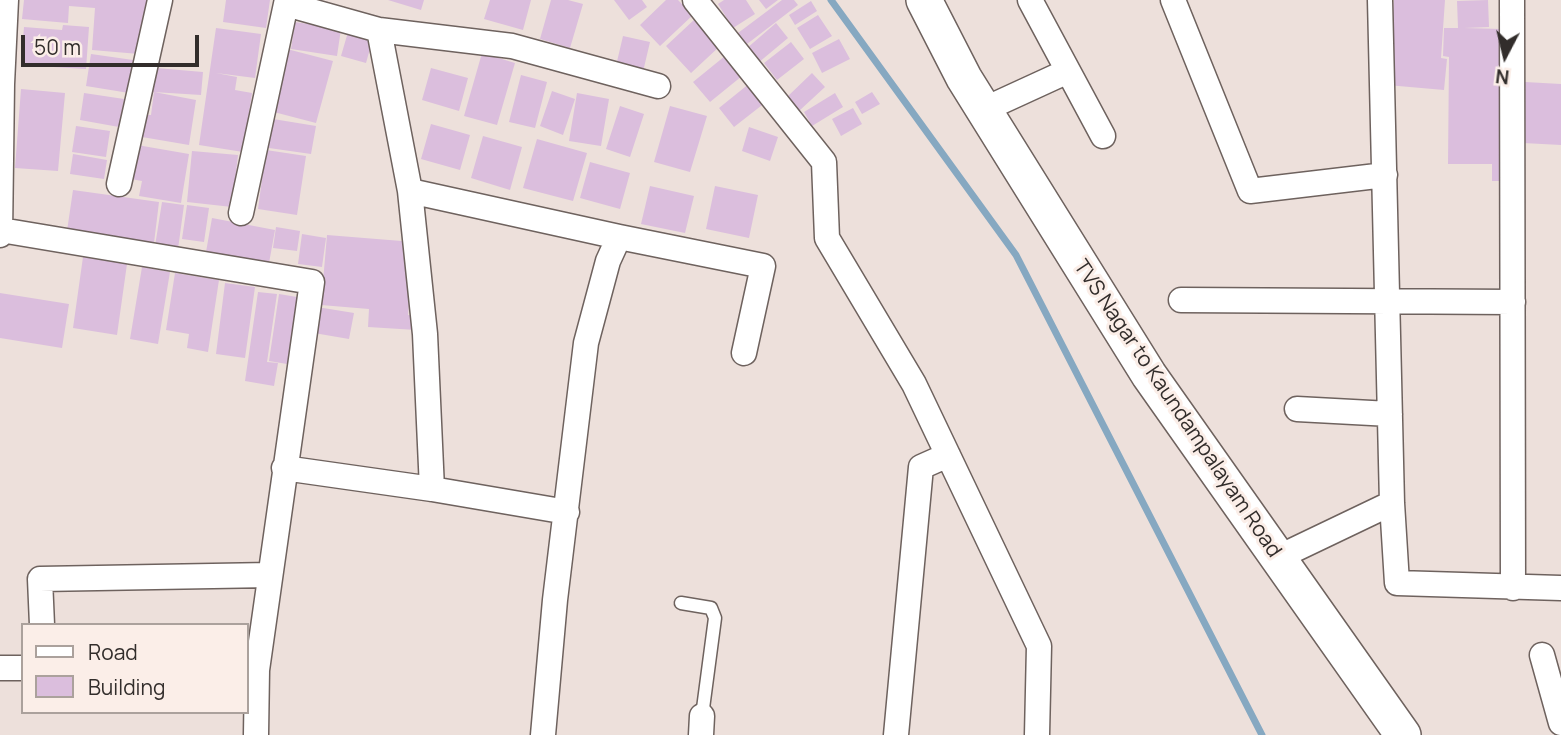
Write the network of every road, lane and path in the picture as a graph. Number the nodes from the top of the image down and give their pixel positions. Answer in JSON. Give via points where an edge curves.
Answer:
{"nodes":[{"id":1,"x":6,"y":0,"type":"edge"},
{"id":2,"x":160,"y":0,"type":"edge"},
{"id":3,"x":695,"y":0,"type":"edge"},
{"id":4,"x":924,"y":0,"type":"edge"},
{"id":5,"x":1030,"y":0,"type":"edge"},
{"id":6,"x":1173,"y":0,"type":"edge"},
{"id":7,"x":1380,"y":0,"type":"edge"},
{"id":8,"x":1512,"y":0,"type":"edge"},
{"id":9,"x":286,"y":2,"type":"edge"},
{"id":10,"x":379,"y":30,"type":"junction"},
{"id":11,"x":1068,"y":71,"type":"junction"},
{"id":12,"x":1,"y":84,"type":"edge"},
{"id":13,"x":658,"y":86,"type":"dead end"},
{"id":14,"x":983,"y":110,"type":"junction"},
{"id":15,"x":1103,"y":136,"type":"dead end"},
{"id":16,"x":1385,"y":176,"type":"junction"},
{"id":17,"x":119,"y":184,"type":"dead end"},
{"id":18,"x":410,"y":191,"type":"junction"},
{"id":19,"x":241,"y":213,"type":"dead end"},
{"id":20,"x":0,"y":233,"type":"edge"},
{"id":21,"x":619,"y":237,"type":"junction"},
{"id":22,"x":1181,"y":300,"type":"dead end"},
{"id":23,"x":1513,"y":302,"type":"junction"},
{"id":24,"x":1388,"y":303,"type":"junction"},
{"id":25,"x":744,"y":353,"type":"dead end"},
{"id":26,"x":1297,"y":409,"type":"dead end"},
{"id":27,"x":1390,"y":414,"type":"junction"},
{"id":28,"x":948,"y":455,"type":"junction"},
{"id":29,"x":284,"y":468,"type":"junction"},
{"id":30,"x":432,"y":489,"type":"junction"},
{"id":31,"x":1392,"y":503,"type":"junction"},
{"id":32,"x":567,"y":512,"type":"junction"},
{"id":33,"x":1277,"y":558,"type":"junction"},
{"id":34,"x":270,"y":575,"type":"junction"},
{"id":35,"x":1513,"y":588,"type":"junction"},
{"id":36,"x":1561,"y":588,"type":"edge"},
{"id":37,"x":681,"y":603,"type":"dead end"},
{"id":38,"x":42,"y":623,"type":"edge"},
{"id":39,"x":1542,"y":655,"type":"dead end"},
{"id":40,"x":0,"y":668,"type":"edge"},
{"id":41,"x":21,"y":668,"type":"edge"},
{"id":42,"x":252,"y":670,"type":"edge"},
{"id":43,"x":1561,"y":723,"type":"edge"},
{"id":44,"x":701,"y":726,"type":"edge"},
{"id":45,"x":256,"y":735,"type":"edge"},
{"id":46,"x":543,"y":735,"type":"edge"},
{"id":47,"x":896,"y":735,"type":"edge"},
{"id":48,"x":1037,"y":735,"type":"edge"},
{"id":49,"x":1403,"y":735,"type":"edge"}],
"edges":[{"from":1,"to":12,"type":"street"},
{"from":2,"to":17,"type":"street"},
{"from":3,"to":28,"type":"street","via":[[824,162],[827,238],[914,384]]},
{"from":4,"to":14,"type":"street","name":"TVS Nagar to Kaundampalayam Road"},
{"from":5,"to":11,"type":"street"},
{"from":6,"to":16,"type":"street","via":[[1250,191]]},
{"from":7,"to":16,"type":"street"},
{"from":8,"to":23,"type":"street"},
{"from":9,"to":10,"type":"street"},
{"from":9,"to":19,"type":"street"},
{"from":10,"to":13,"type":"street","via":[[512,46]]},
{"from":10,"to":18,"type":"street"},
{"from":11,"to":14,"type":"street"},
{"from":11,"to":15,"type":"street"},
{"from":12,"to":20,"type":"street"},
{"from":14,"to":33,"type":"street","name":"TVS Nagar to Kaundampalayam Road","via":[[1149,374]]},
{"from":16,"to":24,"type":"street"},
{"from":18,"to":21,"type":"street"},
{"from":18,"to":30,"type":"street","via":[[425,334]]},
{"from":20,"to":29,"type":"street","via":[[312,282]]},
{"from":21,"to":25,"type":"street","via":[[763,266]]},
{"from":21,"to":32,"type":"street","via":[[586,343]]},
{"from":22,"to":24,"type":"street"},
{"from":23,"to":24,"type":"street"},
{"from":23,"to":35,"type":"street"},
{"from":24,"to":27,"type":"street"},
{"from":26,"to":27,"type":"street"},
{"from":27,"to":31,"type":"street"},
{"from":28,"to":47,"type":"street","via":[[921,467]]},
{"from":28,"to":48,"type":"street","via":[[1039,646]]},
{"from":29,"to":30,"type":"street"},
{"from":29,"to":34,"type":"street"},
{"from":30,"to":32,"type":"street"},
{"from":31,"to":33,"type":"street"},
{"from":31,"to":35,"type":"street","via":[[1397,583]]},
{"from":32,"to":46,"type":"street"},
{"from":33,"to":49,"type":"street","name":"TVS Nagar to Kaundampalayam Road"},
{"from":34,"to":38,"type":"street","via":[[40,579]]},
{"from":34,"to":42,"type":"street"},
{"from":35,"to":36,"type":"street"},
{"from":37,"to":44,"type":"lane","via":[[711,608],[715,618]]},
{"from":39,"to":43,"type":"street"},
{"from":40,"to":41,"type":"street"},
{"from":42,"to":45,"type":"street"}]}
